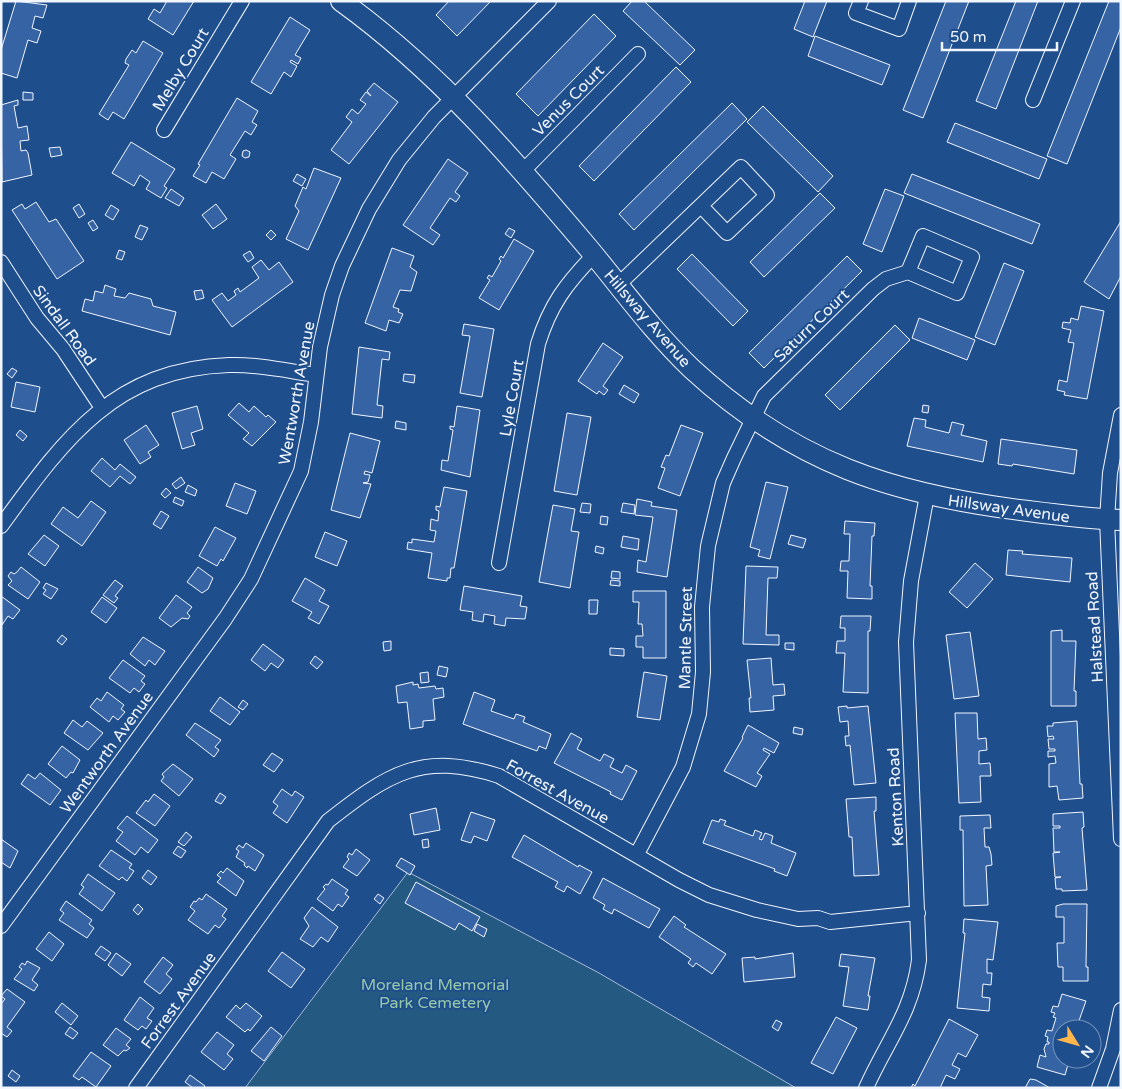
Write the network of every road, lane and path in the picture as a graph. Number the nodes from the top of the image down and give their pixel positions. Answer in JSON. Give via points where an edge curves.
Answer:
{"nodes":[{"id":1,"x":242,"y":1,"type":"edge"},
{"id":2,"x":341,"y":1,"type":"edge"},
{"id":3,"x":549,"y":1,"type":"edge"},
{"id":4,"x":861,"y":1,"type":"edge"},
{"id":5,"x":909,"y":1,"type":"edge"},
{"id":6,"x":1073,"y":1,"type":"edge"},
{"id":7,"x":638,"y":54,"type":"dead end"},
{"id":8,"x":454,"y":96,"type":"junction"},
{"id":9,"x":1033,"y":100,"type":"dead end"},
{"id":10,"x":164,"y":130,"type":"dead end"},
{"id":11,"x":523,"y":171,"type":"junction"},
{"id":12,"x":701,"y":206,"type":"junction"},
{"id":13,"x":594,"y":255,"type":"junction"},
{"id":14,"x":1,"y":262,"type":"edge"},
{"id":15,"x":908,"y":272,"type":"junction"},
{"id":16,"x":618,"y":285,"type":"junction"},
{"id":17,"x":316,"y":375,"type":"junction"},
{"id":18,"x":102,"y":408,"type":"junction"},
{"id":19,"x":1121,"y":415,"type":"edge"},
{"id":20,"x":752,"y":418,"type":"junction"},
{"id":21,"x":927,"y":495,"type":"junction"},
{"id":22,"x":1114,"y":520,"type":"edge"},
{"id":23,"x":1,"y":526,"type":"edge"},
{"id":24,"x":499,"y":563,"type":"dead end"},
{"id":25,"x":1121,"y":838,"type":"edge"},
{"id":26,"x":637,"y":854,"type":"junction"},
{"id":27,"x":918,"y":913,"type":"junction"},
{"id":28,"x":1,"y":926,"type":"edge"},
{"id":29,"x":1121,"y":1010,"type":"edge"},
{"id":30,"x":136,"y":1088,"type":"edge"},
{"id":31,"x":866,"y":1088,"type":"edge"},
{"id":32,"x":1100,"y":1088,"type":"edge"}],
"edges":[{"from":1,"to":10,"type":"street","name":"Melby Court"},
{"from":2,"to":8,"type":"street","name":"Hillsway Avenue"},
{"from":3,"to":8,"type":"street","name":"Wentworth Avenue"},
{"from":4,"to":5,"type":"street","via":[[856,13],[899,29]]},
{"from":6,"to":9,"type":"street"},
{"from":7,"to":11,"type":"street","name":"Venus Court"},
{"from":8,"to":11,"type":"street","name":"Hillsway Avenue"},
{"from":8,"to":17,"type":"street","name":"Wentworth Avenue","via":[[399,160],[355,236],[332,295]]},
{"from":11,"to":13,"type":"street","name":"Hillsway Avenue"},
{"from":12,"to":12,"type":"street","via":[[727,233],[767,195],[741,167]]},
{"from":12,"to":16,"type":"street"},
{"from":13,"to":16,"type":"street","name":"Hillsway Avenue"},
{"from":13,"to":24,"type":"street","name":"Lyle Court","via":[[562,290],[545,321],[538,344]]},
{"from":14,"to":18,"type":"street","name":"Sindall Road","via":[[36,318],[63,349]]},
{"from":15,"to":15,"type":"street","via":[[923,236],[972,257],[957,293]]},
{"from":15,"to":20,"type":"street","name":"Saturn Court","via":[[886,279],[873,289],[764,396]]},
{"from":16,"to":20,"type":"street","name":"Hillsway Avenue","via":[[676,353]]},
{"from":17,"to":18,"type":"street","via":[[231,365],[194,369],[152,382]]},
{"from":17,"to":28,"type":"street","name":"Wentworth Avenue","via":[[301,471],[251,579]]},
{"from":18,"to":23,"type":"street","via":[[74,432]]},
{"from":19,"to":22,"type":"street","name":"Halstead Road","via":[[1110,473]]},
{"from":20,"to":21,"type":"street","name":"Hillsway Avenue","via":[[834,464],[883,483]]},
{"from":20,"to":26,"type":"street","name":"Mantle Street","via":[[723,483],[708,546],[702,607],[702,694],[692,741],[673,789]]},
{"from":21,"to":22,"type":"street","name":"Hillsway Avenue","via":[[1000,508]]},
{"from":21,"to":27,"type":"street","name":"Kenton Road","via":[[911,581],[906,642]]},
{"from":22,"to":25,"type":"street","name":"Halstead Road"},
{"from":26,"to":27,"type":"street","name":"Forrest Avenue","via":[[709,895],[798,919],[818,918],[830,922]]},
{"from":26,"to":30,"type":"street","name":"Forrest Avenue","via":[[499,776],[480,770],[432,766],[411,768],[389,778],[365,792],[328,822]]},
{"from":27,"to":31,"type":"street","name":"Kenton Road","via":[[919,960],[911,999]]},
{"from":29,"to":32,"type":"street"}]}
